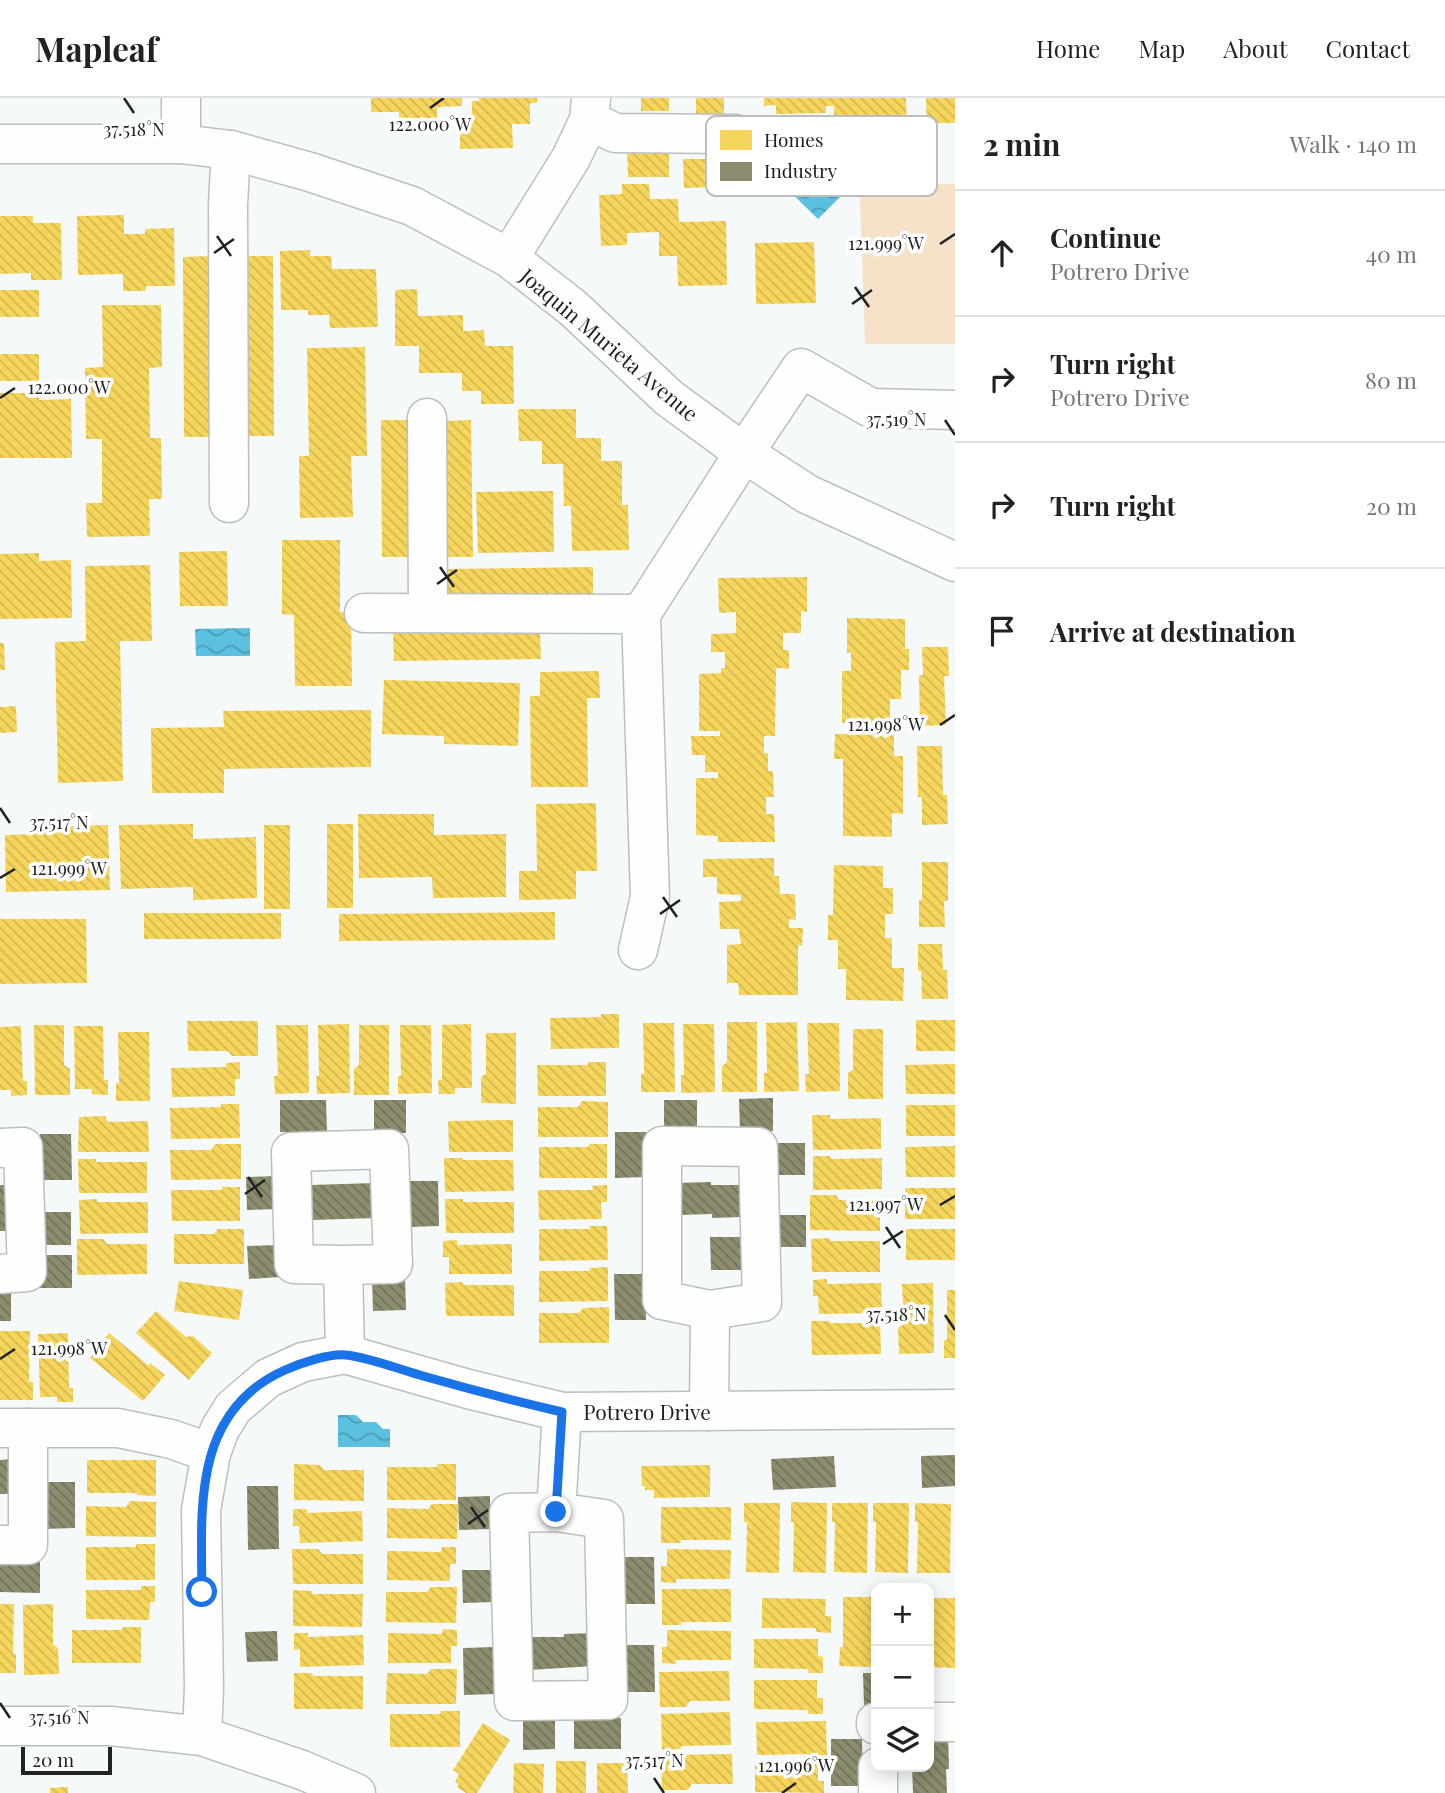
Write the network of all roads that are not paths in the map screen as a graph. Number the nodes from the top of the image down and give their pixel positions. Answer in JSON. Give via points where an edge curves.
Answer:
{"nodes":[{"id":1,"x":181,"y":98,"type":"edge"},
{"id":2,"x":590,"y":109,"type":"edge"},
{"id":3,"x":706,"y":134,"type":"edge"},
{"id":4,"x":0,"y":144,"type":"edge"},
{"id":5,"x":181,"y":144,"type":"junction"},
{"id":6,"x":231,"y":150,"type":"junction"},
{"id":7,"x":509,"y":258,"type":"junction"},
{"id":8,"x":955,"y":410,"type":"edge"},
{"id":9,"x":427,"y":418,"type":"dead end"},
{"id":10,"x":744,"y":453,"type":"junction"},
{"id":11,"x":229,"y":503,"type":"dead end"},
{"id":12,"x":955,"y":562,"type":"edge"},
{"id":13,"x":364,"y":613,"type":"dead end"},
{"id":14,"x":428,"y":613,"type":"junction"},
{"id":15,"x":641,"y":614,"type":"junction"},
{"id":16,"x":638,"y":950,"type":"dead end"},
{"id":17,"x":0,"y":1148,"type":"edge"},
{"id":18,"x":343,"y":1265,"type":"dead end"},
{"id":19,"x":0,"y":1273,"type":"edge"},
{"id":20,"x":710,"y":1310,"type":"junction"},
{"id":21,"x":345,"y":1354,"type":"junction"},
{"id":22,"x":955,"y":1409,"type":"edge"},
{"id":23,"x":709,"y":1411,"type":"junction"},
{"id":24,"x":562,"y":1412,"type":"junction"},
{"id":25,"x":14,"y":1428,"type":"edge"},
{"id":26,"x":211,"y":1453,"type":"junction"},
{"id":27,"x":556,"y":1512,"type":"junction"},
{"id":28,"x":0,"y":1545,"type":"edge"},
{"id":29,"x":934,"y":1722,"type":"edge"},
{"id":30,"x":955,"y":1722,"type":"edge"},
{"id":31,"x":0,"y":1726,"type":"edge"},
{"id":32,"x":202,"y":1736,"type":"junction"},
{"id":33,"x":878,"y":1772,"type":"edge"},
{"id":34,"x":299,"y":1781,"type":"edge"},
{"id":35,"x":356,"y":1793,"type":"edge"},
{"id":36,"x":878,"y":1793,"type":"edge"}],
"edges":[{"from":1,"to":5,"type":"street"},
{"from":2,"to":3,"type":"street","via":[[615,134]]},
{"from":2,"to":7,"type":"street","via":[[571,158]]},
{"from":4,"to":5,"type":"street","name":"Joaquin Murieta Avenue"},
{"from":5,"to":6,"type":"street","name":"Joaquin Murieta Avenue"},
{"from":6,"to":7,"type":"street","name":"Joaquin Murieta Avenue","via":[[412,205]]},
{"from":6,"to":11,"type":"street"},
{"from":7,"to":10,"type":"street","name":"Joaquin Murieta Avenue","via":[[573,308],[669,398]]},
{"from":8,"to":10,"type":"street","via":[[871,408],[801,368]]},
{"from":9,"to":14,"type":"street"},
{"from":10,"to":12,"type":"street","name":"Joaquin Murieta Avenue","via":[[807,494]]},
{"from":10,"to":15,"type":"street"},
{"from":13,"to":14,"type":"street"},
{"from":14,"to":15,"type":"street"},
{"from":15,"to":16,"type":"street","via":[[650,897]]},
{"from":17,"to":19,"type":"street","via":[[23,1147],[26,1272]]},
{"from":18,"to":21,"type":"street"},
{"from":20,"to":20,"type":"street","via":[[662,1300],[662,1146],[758,1147],[762,1301]]},
{"from":20,"to":23,"type":"street"},
{"from":21,"to":24,"type":"street","name":"Potrero Drive"},
{"from":21,"to":26,"type":"street","name":"Potrero Drive","via":[[303,1362],[268,1378],[233,1408]]},
{"from":22,"to":23,"type":"street","name":"Potrero Drive"},
{"from":23,"to":24,"type":"street","name":"Potrero Drive"},
{"from":24,"to":27,"type":"street"},
{"from":25,"to":26,"type":"street","via":[[118,1428]]},
{"from":25,"to":28,"type":"street","via":[[28,1545]]},
{"from":26,"to":32,"type":"street","name":"Potrero Drive","via":[[201,1510]]},
{"from":27,"to":27,"type":"street","via":[[509,1513],[514,1702],[608,1700],[604,1519]]},
{"from":29,"to":30,"type":"street"},
{"from":31,"to":32,"type":"street","via":[[111,1726]]},
{"from":32,"to":34,"type":"street"},
{"from":33,"to":36,"type":"street"},
{"from":34,"to":35,"type":"street"}]}
